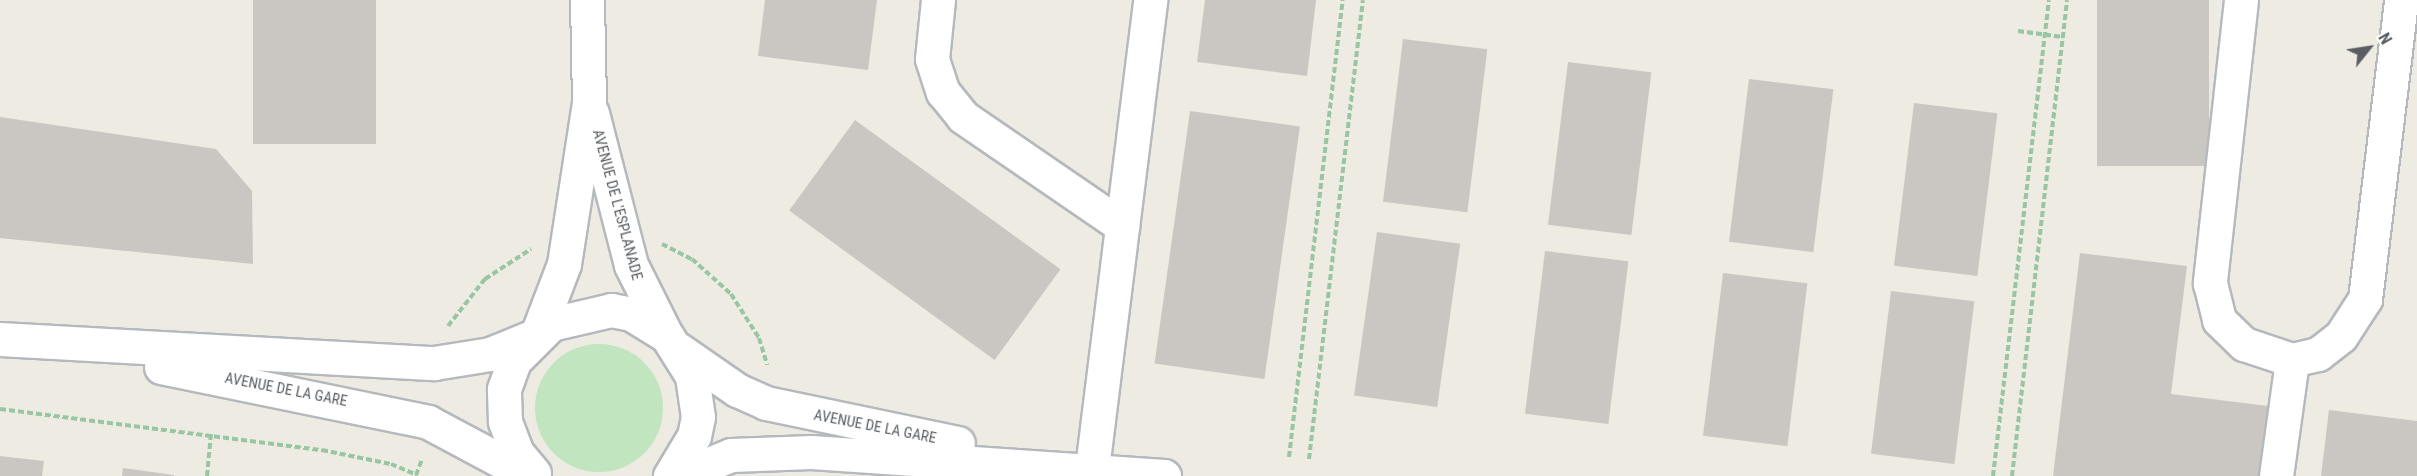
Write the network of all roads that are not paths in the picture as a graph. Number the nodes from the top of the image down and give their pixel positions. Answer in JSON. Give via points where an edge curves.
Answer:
{"nodes":[{"id":1,"x":588,"y":0,"type":"edge"},
{"id":2,"x":938,"y":0,"type":"edge"},
{"id":3,"x":1150,"y":0,"type":"edge"},
{"id":4,"x":2241,"y":0,"type":"edge"},
{"id":5,"x":2401,"y":0,"type":"edge"},
{"id":6,"x":589,"y":103,"type":"junction"},
{"id":7,"x":1122,"y":226,"type":"junction"},
{"id":8,"x":536,"y":334,"type":"junction"},
{"id":9,"x":670,"y":340,"type":"junction"},
{"id":10,"x":15,"y":341,"type":"edge"},
{"id":11,"x":2292,"y":360,"type":"junction"},
{"id":12,"x":1092,"y":468,"type":"junction"},
{"id":13,"x":529,"y":476,"type":"edge"},
{"id":14,"x":537,"y":476,"type":"edge"},
{"id":15,"x":670,"y":476,"type":"edge"},
{"id":16,"x":680,"y":476,"type":"edge"},
{"id":17,"x":1164,"y":476,"type":"edge"},
{"id":18,"x":2276,"y":476,"type":"edge"}],
"edges":[{"from":1,"to":6,"type":"street","name":"AVENUE DE L'ESPLANADE"},
{"from":2,"to":7,"type":"street","via":[[932,59],[942,92],[963,117]]},
{"from":3,"to":7,"type":"street"},
{"from":4,"to":11,"type":"street","via":[[2211,283],[2219,320],[2244,344]]},
{"from":5,"to":11,"type":"street","via":[[2365,299],[2341,336],[2318,354]]},
{"from":6,"to":8,"type":"street","name":"AVENUE DE L'ESPLANADE","via":[[564,264]]},
{"from":6,"to":9,"type":"street","name":"AVENUE DE L'ESPLANADE","via":[[631,265]]},
{"from":7,"to":12,"type":"street"},
{"from":8,"to":9,"type":"street","name":"AVENUE DE LA GARE","via":[[568,317],[611,310],[631,314]]},
{"from":8,"to":10,"type":"street","name":"AVENUE DE LA GARE","via":[[490,354],[434,363]]},
{"from":8,"to":14,"type":"street","via":[[507,375],[502,404],[517,453]]},
{"from":9,"to":12,"type":"street","name":"AVENUE DE LA GARE","via":[[737,390],[790,410]]},
{"from":9,"to":15,"type":"street","name":"AVENUE DE L'ESPLANADE","via":[[692,376],[698,417],[687,452]]},
{"from":10,"to":13,"type":"street","name":"AVENUE DE LA GARE","via":[[385,409],[450,430]]},
{"from":11,"to":18,"type":"street"},
{"from":12,"to":16,"type":"street","name":"AVENUE DE LA GARE","via":[[778,452],[731,455]]},
{"from":12,"to":17,"type":"street","name":"AVENUE DE LA GARE"}]}
